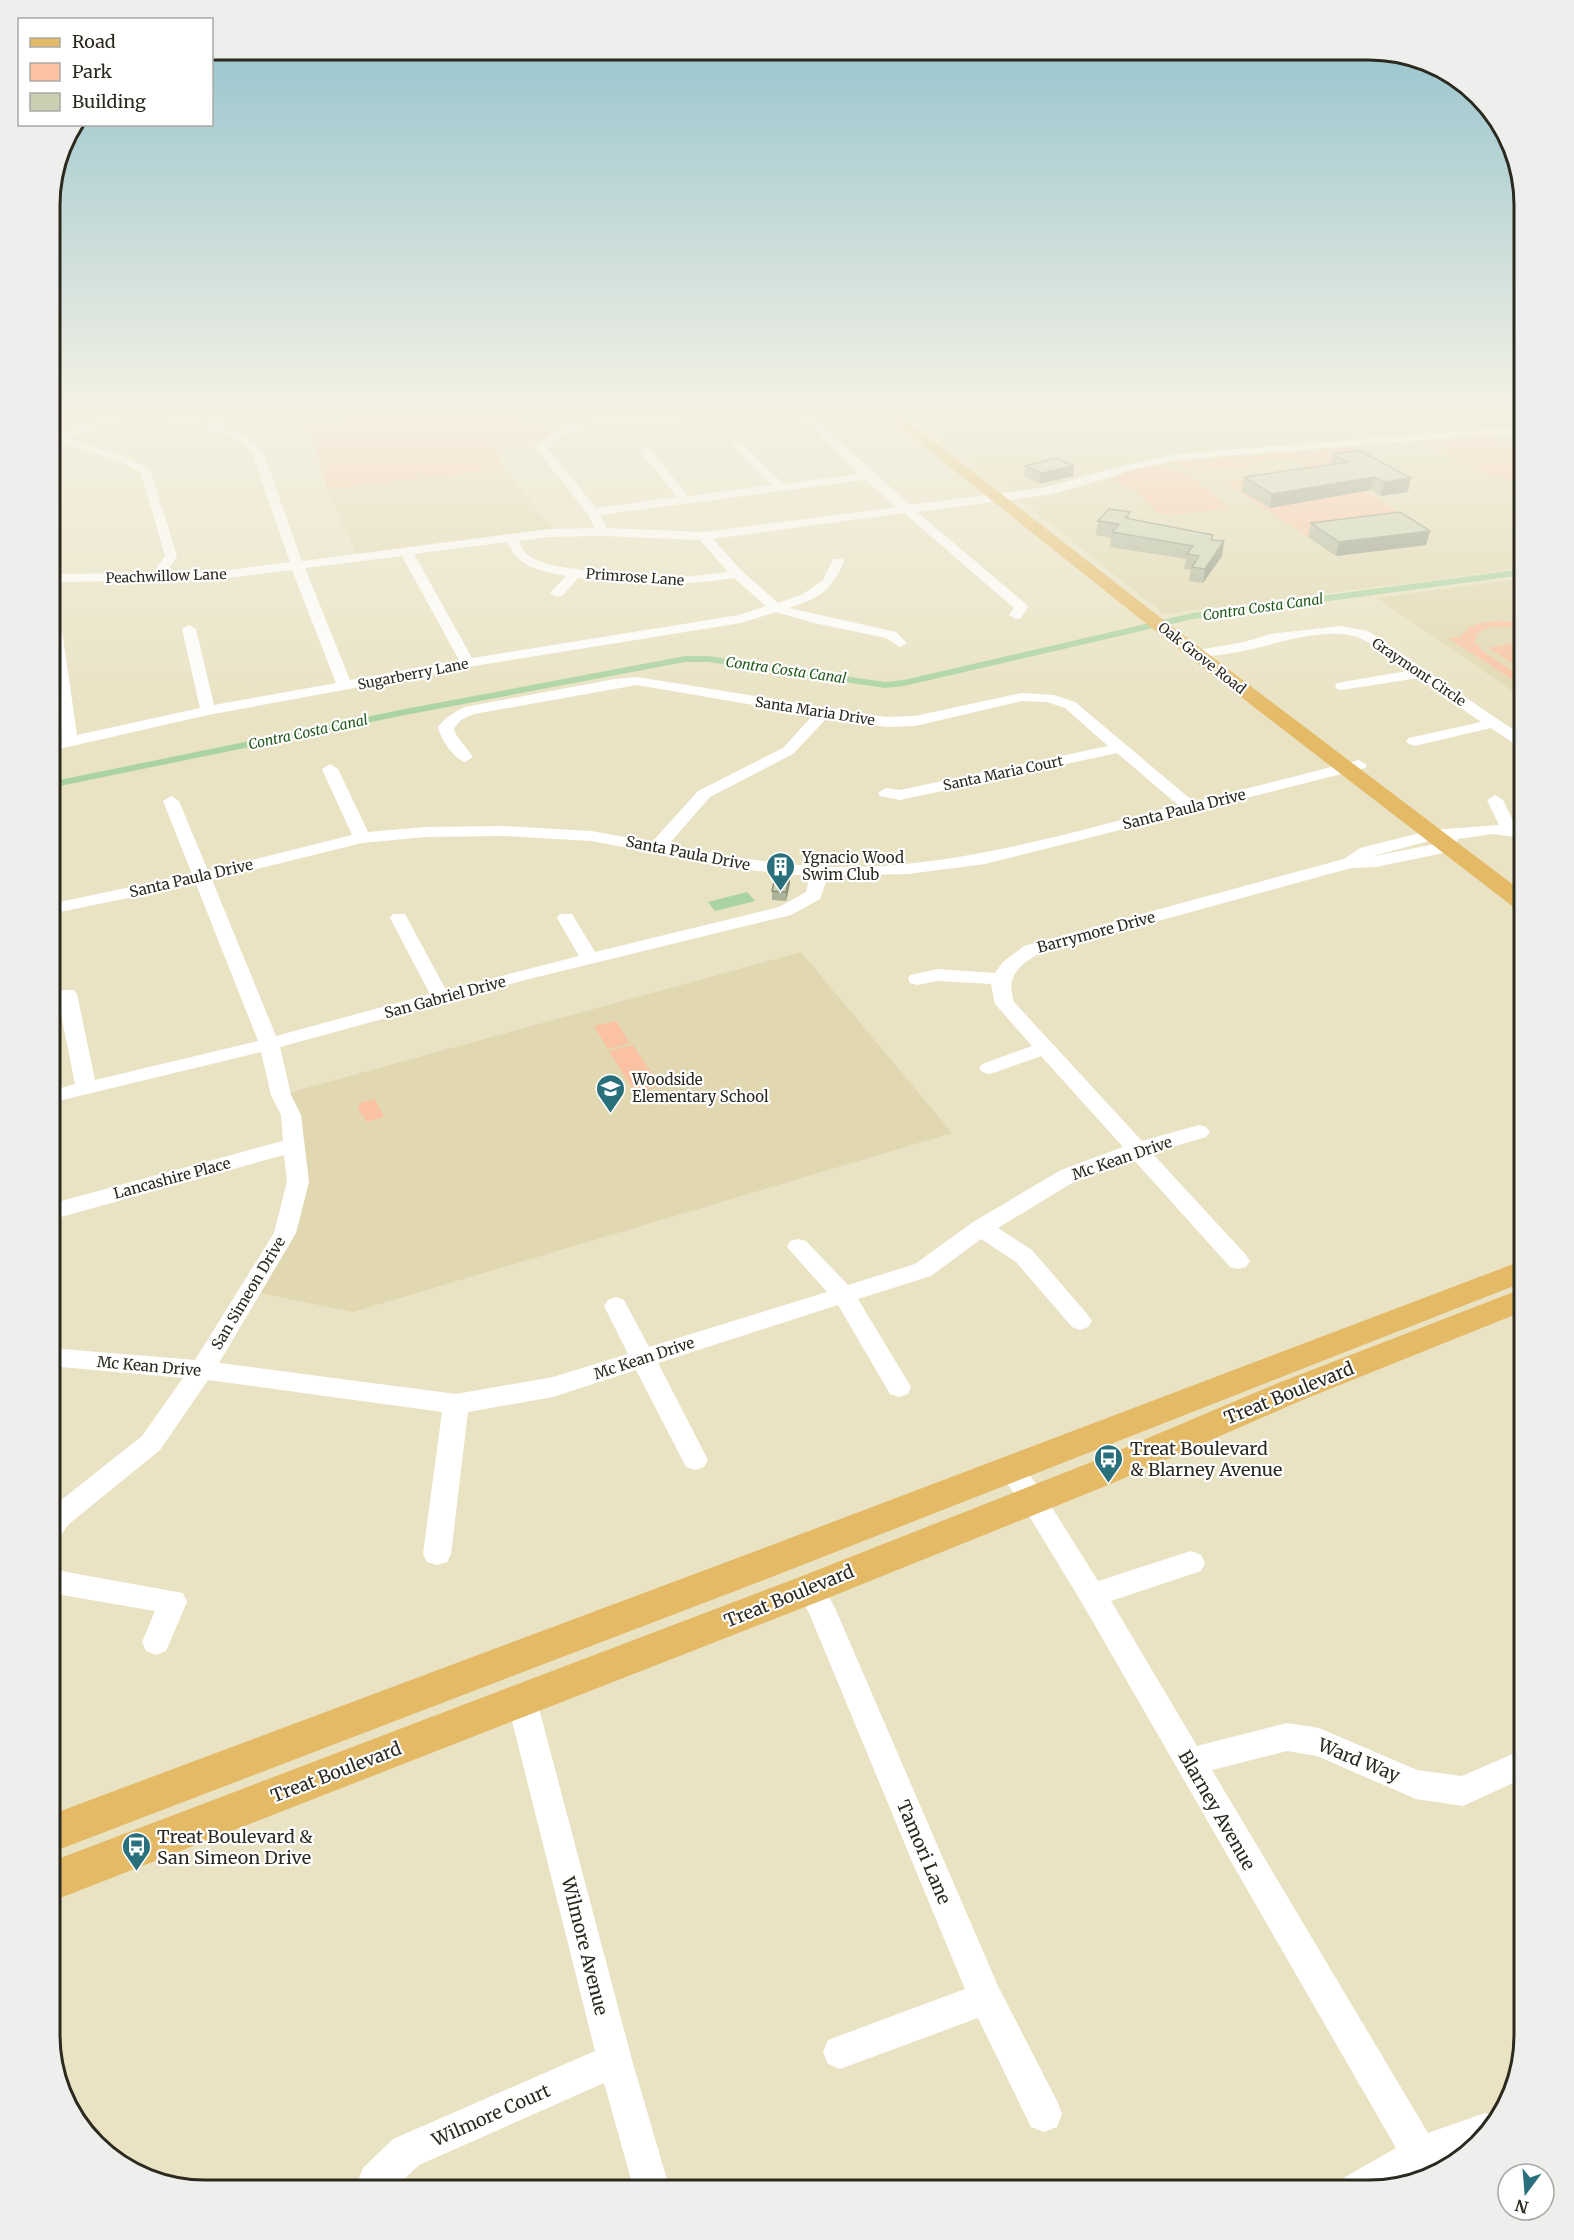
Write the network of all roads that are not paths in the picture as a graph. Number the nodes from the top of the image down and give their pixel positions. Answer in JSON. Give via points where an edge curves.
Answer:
{"nodes":[{"id":1,"x":593,"y":512,"type":"edge"},
{"id":2,"x":158,"y":513,"type":"edge"},
{"id":3,"x":278,"y":513,"type":"edge"},
{"id":4,"x":883,"y":513,"type":"edge"},
{"id":5,"x":914,"y":513,"type":"edge"},
{"id":6,"x":1017,"y":513,"type":"edge"},
{"id":7,"x":1036,"y":513,"type":"edge"},
{"id":8,"x":603,"y":532,"type":"junction"},
{"id":9,"x":704,"y":536,"type":"junction"},
{"id":10,"x":511,"y":538,"type":"junction"},
{"id":11,"x":406,"y":552,"type":"junction"},
{"id":12,"x":838,"y":562,"type":"dead end"},
{"id":13,"x":297,"y":565,"type":"junction"},
{"id":14,"x":576,"y":573,"type":"junction"},
{"id":15,"x":736,"y":574,"type":"junction"},
{"id":16,"x":60,"y":578,"type":"edge"},
{"id":17,"x":156,"y":578,"type":"junction"},
{"id":18,"x":557,"y":593,"type":"dead end"},
{"id":19,"x":776,"y":608,"type":"junction"},
{"id":20,"x":1016,"y":615,"type":"dead end"},
{"id":21,"x":1163,"y":620,"type":"junction"},
{"id":22,"x":189,"y":629,"type":"dead end"},
{"id":23,"x":900,"y":643,"type":"dead end"},
{"id":24,"x":1204,"y":653,"type":"junction"},
{"id":25,"x":468,"y":663,"type":"junction"},
{"id":26,"x":60,"y":667,"type":"edge"},
{"id":27,"x":1421,"y":673,"type":"junction"},
{"id":28,"x":1342,"y":686,"type":"dead end"},
{"id":29,"x":345,"y":687,"type":"junction"},
{"id":30,"x":208,"y":711,"type":"junction"},
{"id":31,"x":824,"y":712,"type":"junction"},
{"id":32,"x":1495,"y":723,"type":"junction"},
{"id":33,"x":1514,"y":737,"type":"edge"},
{"id":34,"x":1414,"y":741,"type":"dead end"},
{"id":35,"x":70,"y":742,"type":"junction"},
{"id":36,"x":60,"y":744,"type":"edge"},
{"id":37,"x":1119,"y":748,"type":"junction"},
{"id":38,"x":465,"y":757,"type":"dead end"},
{"id":39,"x":1352,"y":766,"type":"junction"},
{"id":40,"x":330,"y":770,"type":"dead end"},
{"id":41,"x":886,"y":793,"type":"dead end"},
{"id":42,"x":1495,"y":800,"type":"dead end"},
{"id":43,"x":171,"y":801,"type":"dead end"},
{"id":44,"x":1190,"y":807,"type":"junction"},
{"id":45,"x":1514,"y":828,"type":"edge"},
{"id":46,"x":1514,"y":831,"type":"edge"},
{"id":47,"x":362,"y":838,"type":"junction"},
{"id":48,"x":1443,"y":839,"type":"junction"},
{"id":49,"x":657,"y":847,"type":"junction"},
{"id":50,"x":820,"y":872,"type":"junction"},
{"id":51,"x":200,"y":878,"type":"junction"},
{"id":52,"x":1514,"y":885,"type":"edge"},
{"id":53,"x":1514,"y":896,"type":"edge"},
{"id":54,"x":60,"y":907,"type":"edge"},
{"id":55,"x":399,"y":918,"type":"dead end"},
{"id":56,"x":566,"y":918,"type":"dead end"},
{"id":57,"x":590,"y":958,"type":"junction"},
{"id":58,"x":917,"y":979,"type":"dead end"},
{"id":59,"x":1000,"y":980,"type":"junction"},
{"id":60,"x":67,"y":994,"type":"dead end"},
{"id":61,"x":441,"y":998,"type":"junction"},
{"id":62,"x":269,"y":1044,"type":"junction"},
{"id":63,"x":1045,"y":1048,"type":"junction"},
{"id":64,"x":988,"y":1068,"type":"dead end"},
{"id":65,"x":86,"y":1088,"type":"junction"},
{"id":66,"x":60,"y":1094,"type":"edge"},
{"id":67,"x":1199,"y":1132,"type":"dead end"},
{"id":68,"x":294,"y":1145,"type":"junction"},
{"id":69,"x":1140,"y":1149,"type":"junction"},
{"id":70,"x":60,"y":1209,"type":"edge"},
{"id":71,"x":981,"y":1228,"type":"junction"},
{"id":72,"x":798,"y":1247,"type":"dead end"},
{"id":73,"x":1238,"y":1261,"type":"dead end"},
{"id":74,"x":1514,"y":1274,"type":"edge"},
{"id":75,"x":844,"y":1295,"type":"junction"},
{"id":76,"x":1514,"y":1303,"type":"edge"},
{"id":77,"x":616,"y":1306,"type":"dead end"},
{"id":78,"x":1080,"y":1321,"type":"dead end"},
{"id":79,"x":60,"y":1358,"type":"edge"},
{"id":80,"x":641,"y":1358,"type":"junction"},
{"id":81,"x":202,"y":1370,"type":"junction"},
{"id":82,"x":899,"y":1387,"type":"dead end"},
{"id":83,"x":456,"y":1404,"type":"junction"},
{"id":84,"x":695,"y":1460,"type":"dead end"},
{"id":85,"x":1010,"y":1469,"type":"junction"},
{"id":86,"x":1032,"y":1498,"type":"junction"},
{"id":87,"x":60,"y":1516,"type":"edge"},
{"id":88,"x":437,"y":1554,"type":"dead end"},
{"id":89,"x":1191,"y":1563,"type":"dead end"},
{"id":90,"x":60,"y":1583,"type":"edge"},
{"id":91,"x":810,"y":1589,"type":"junction"},
{"id":92,"x":1092,"y":1595,"type":"junction"},
{"id":93,"x":156,"y":1642,"type":"dead end"},
{"id":94,"x":522,"y":1701,"type":"junction"},
{"id":95,"x":1189,"y":1762,"type":"junction"},
{"id":96,"x":1514,"y":1768,"type":"edge"},
{"id":97,"x":60,"y":1830,"type":"edge"},
{"id":98,"x":60,"y":1878,"type":"edge"},
{"id":99,"x":986,"y":1998,"type":"junction"},
{"id":100,"x":840,"y":2052,"type":"dead end"},
{"id":101,"x":615,"y":2061,"type":"junction"},
{"id":102,"x":1044,"y":2114,"type":"dead end"},
{"id":103,"x":1472,"y":2135,"type":"edge"},
{"id":104,"x":1420,"y":2154,"type":"junction"},
{"id":105,"x":377,"y":2180,"type":"edge"},
{"id":106,"x":649,"y":2180,"type":"edge"},
{"id":107,"x":1376,"y":2180,"type":"edge"}],
"edges":[{"from":1,"to":8,"type":"street"},
{"from":2,"to":17,"type":"street","via":[[171,556]]},
{"from":3,"to":13,"type":"street"},
{"from":4,"to":9,"type":"street","name":"Peachwillow Lane"},
{"from":5,"to":20,"type":"street","via":[[1021,607]]},
{"from":6,"to":21,"type":"main road","name":"Oak Grove Road","via":[[1119,593]]},
{"from":7,"to":21,"type":"main road","name":"Oak Grove Road"},
{"from":8,"to":9,"type":"street","name":"Peachwillow Lane"},
{"from":8,"to":10,"type":"street","name":"Peachwillow Lane"},
{"from":9,"to":15,"type":"street"},
{"from":10,"to":11,"type":"street","name":"Peachwillow Lane"},
{"from":10,"to":14,"type":"street","name":"Primrose Lane","via":[[525,560]]},
{"from":11,"to":13,"type":"street","name":"Peachwillow Lane"},
{"from":11,"to":25,"type":"street"},
{"from":12,"to":19,"type":"street","name":"Sugarberry Lane","via":[[828,582],[808,597]]},
{"from":13,"to":17,"type":"street","name":"Peachwillow Lane","via":[[213,576]]},
{"from":13,"to":29,"type":"street"},
{"from":14,"to":15,"type":"street","name":"Primrose Lane","via":[[667,581]]},
{"from":14,"to":18,"type":"street"},
{"from":15,"to":19,"type":"street"},
{"from":16,"to":17,"type":"street","name":"Peachwillow Lane"},
{"from":19,"to":23,"type":"street","via":[[891,635]]},
{"from":19,"to":25,"type":"street","name":"Sugarberry Lane","via":[[741,619]]},
{"from":21,"to":24,"type":"main road","name":"Oak Grove Road"},
{"from":22,"to":30,"type":"street"},
{"from":24,"to":27,"type":"street","name":"Graymont Circle","via":[[1270,638],[1340,630],[1372,639]]},
{"from":24,"to":39,"type":"main road","name":"Oak Grove Road"},
{"from":25,"to":29,"type":"street","name":"Sugarberry Lane"},
{"from":26,"to":35,"type":"street"},
{"from":27,"to":28,"type":"street"},
{"from":27,"to":32,"type":"street","name":"Graymont Circle"},
{"from":29,"to":30,"type":"street","name":"Sugarberry Lane"},
{"from":30,"to":35,"type":"street","name":"Sugarberry Lane"},
{"from":31,"to":37,"type":"street","name":"Santa Maria Drive","via":[[886,722],[915,721],[1022,697],[1048,698],[1070,705]]},
{"from":31,"to":38,"type":"street","name":"Santa Maria Drive","via":[[637,681],[615,683],[470,710],[446,727]]},
{"from":31,"to":49,"type":"street","via":[[788,751],[704,794]]},
{"from":32,"to":33,"type":"street","name":"Graymont Circle"},
{"from":32,"to":34,"type":"street"},
{"from":35,"to":36,"type":"street","name":"Sugarberry Lane"},
{"from":37,"to":41,"type":"street","name":"Santa Maria Court","via":[[900,795]]},
{"from":37,"to":44,"type":"street","name":"Santa Maria Drive"},
{"from":39,"to":44,"type":"street","name":"Santa Paula Drive"},
{"from":39,"to":48,"type":"main road","name":"Oak Grove Road"},
{"from":40,"to":47,"type":"street"},
{"from":42,"to":45,"type":"street"},
{"from":43,"to":51,"type":"street","name":"San Simeon Drive"},
{"from":44,"to":50,"type":"street","name":"Santa Paula Drive","via":[[985,859],[908,869]]},
{"from":46,"to":48,"type":"street","via":[[1493,829]]},
{"from":47,"to":49,"type":"street","name":"Santa Paula Drive","via":[[504,831],[591,836]]},
{"from":47,"to":51,"type":"street","name":"Santa Paula Drive"},
{"from":48,"to":52,"type":"main road","name":"Oak Grove Road"},
{"from":48,"to":53,"type":"main road","name":"Oak Grove Road"},
{"from":48,"to":59,"type":"street","name":"Barrymore Drive","via":[[1366,852],[1350,864],[1031,950],[1011,962]]},
{"from":49,"to":50,"type":"street","name":"Santa Paula Drive","via":[[747,865]]},
{"from":50,"to":57,"type":"street","name":"San Gabriel Drive","via":[[814,895],[785,910]]},
{"from":51,"to":54,"type":"street","name":"Santa Paula Drive"},
{"from":51,"to":62,"type":"street","name":"San Simeon Drive"},
{"from":55,"to":61,"type":"street"},
{"from":56,"to":57,"type":"street"},
{"from":57,"to":61,"type":"street","name":"San Gabriel Drive"},
{"from":58,"to":59,"type":"street","via":[[938,975]]},
{"from":59,"to":63,"type":"street","via":[[999,990],[1005,1004]]},
{"from":60,"to":65,"type":"street"},
{"from":61,"to":62,"type":"street","name":"San Gabriel Drive"},
{"from":62,"to":65,"type":"street","name":"San Gabriel Drive"},
{"from":62,"to":68,"type":"street","name":"San Simeon Drive","via":[[281,1095],[291,1115]]},
{"from":63,"to":64,"type":"street"},
{"from":63,"to":69,"type":"street"},
{"from":65,"to":66,"type":"street","name":"San Gabriel Drive"},
{"from":67,"to":69,"type":"street","name":"Mc Kean Drive"},
{"from":68,"to":70,"type":"street","name":"Lancashire Place"},
{"from":68,"to":81,"type":"street","name":"San Simeon Drive","via":[[298,1182],[285,1233]]},
{"from":69,"to":71,"type":"street","name":"Mc Kean Drive","via":[[1069,1175]]},
{"from":69,"to":73,"type":"street"},
{"from":71,"to":75,"type":"street","name":"Mc Kean Drive","via":[[923,1270]]},
{"from":71,"to":78,"type":"street","via":[[1024,1256]]},
{"from":72,"to":75,"type":"street"},
{"from":74,"to":85,"type":"main road","name":"Treat Boulevard"},
{"from":75,"to":80,"type":"street","name":"Mc Kean Drive"},
{"from":75,"to":82,"type":"street"},
{"from":76,"to":86,"type":"main road","name":"Treat Boulevard"},
{"from":77,"to":80,"type":"street"},
{"from":79,"to":81,"type":"street","name":"Mc Kean Drive"},
{"from":80,"to":83,"type":"street","name":"Mc Kean Drive","via":[[553,1387]]},
{"from":80,"to":84,"type":"street"},
{"from":81,"to":83,"type":"street","name":"Mc Kean Drive"},
{"from":81,"to":87,"type":"street","name":"San Simeon Drive","via":[[151,1443]]},
{"from":83,"to":88,"type":"street"},
{"from":85,"to":86,"type":"street","name":"Blarney Avenue"},
{"from":85,"to":97,"type":"main road","name":"Treat Boulevard"},
{"from":86,"to":91,"type":"main road","name":"Treat Boulevard"},
{"from":86,"to":92,"type":"street","name":"Blarney Avenue"},
{"from":89,"to":92,"type":"street"},
{"from":90,"to":93,"type":"street","via":[[172,1602]]},
{"from":91,"to":94,"type":"main road","name":"Treat Boulevard"},
{"from":91,"to":99,"type":"street","name":"Tamori Lane"},
{"from":92,"to":95,"type":"street","name":"Blarney Avenue"},
{"from":94,"to":98,"type":"main road","name":"Treat Boulevard"},
{"from":94,"to":101,"type":"street","name":"Wilmore Avenue"},
{"from":95,"to":96,"type":"street","name":"Ward Way","via":[[1287,1737],[1319,1742],[1416,1784],[1462,1791]]},
{"from":95,"to":104,"type":"street","name":"Blarney Avenue"},
{"from":99,"to":100,"type":"street"},
{"from":99,"to":102,"type":"street","name":"Tamori Lane"},
{"from":101,"to":105,"type":"street","name":"Wilmore Court","via":[[406,2152]]},
{"from":101,"to":106,"type":"street","name":"Wilmore Avenue"},
{"from":103,"to":104,"type":"street"},
{"from":104,"to":107,"type":"street"}]}
